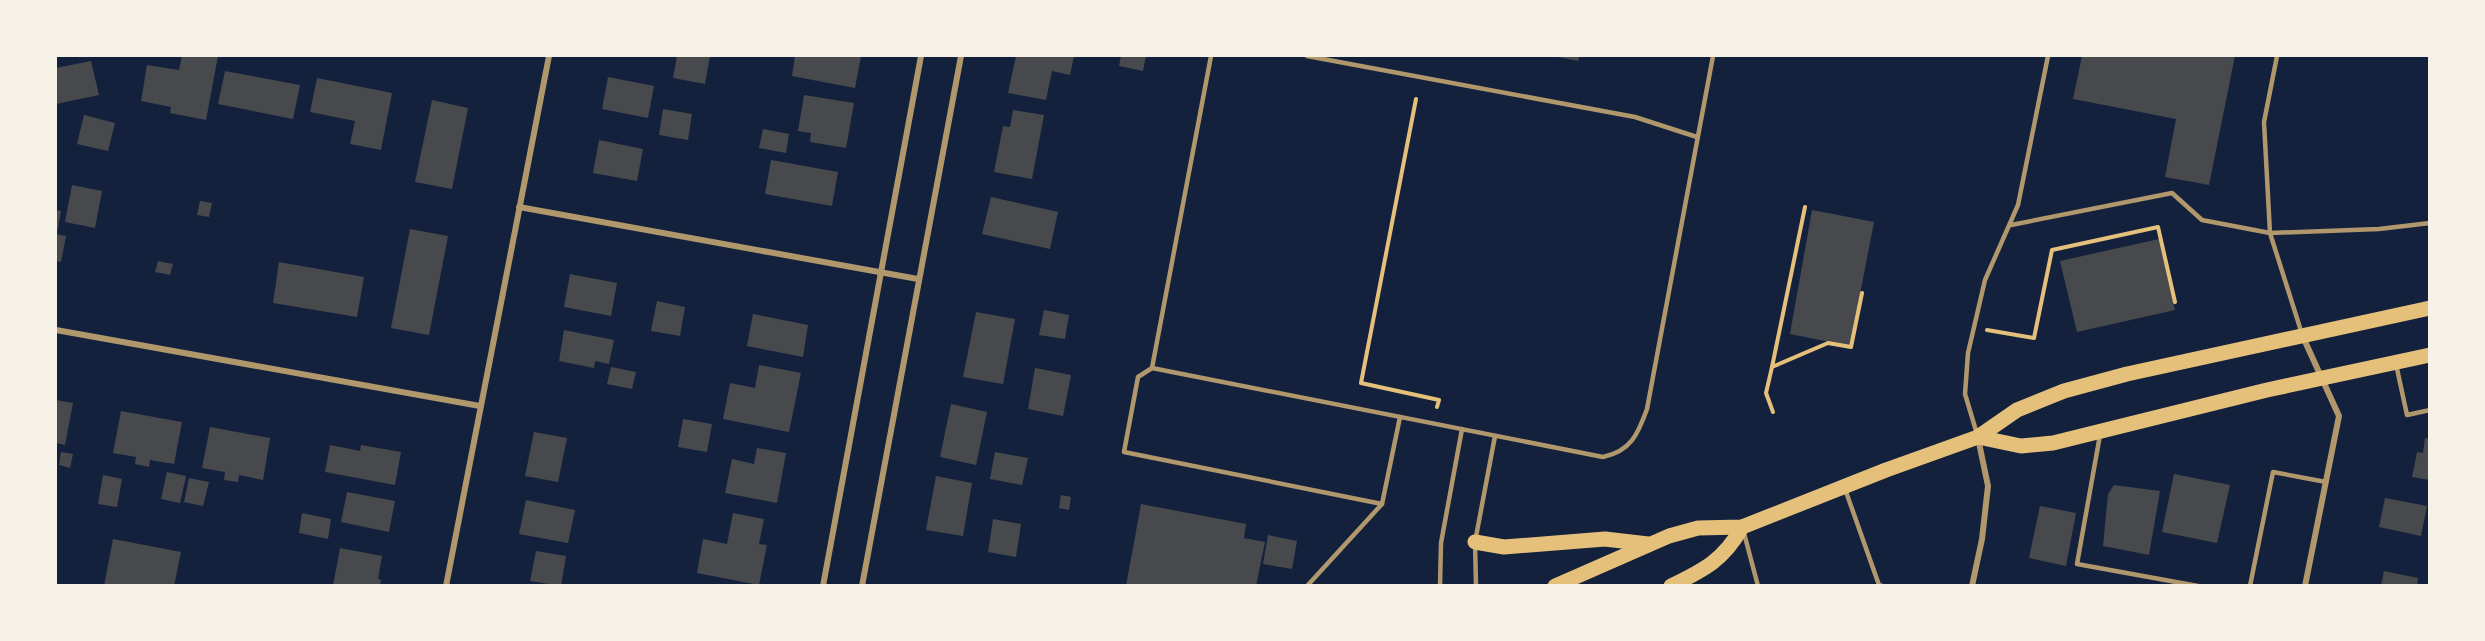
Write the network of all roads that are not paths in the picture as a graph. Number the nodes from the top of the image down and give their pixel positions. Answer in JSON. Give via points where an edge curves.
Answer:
{"nodes":[{"id":1,"x":549,"y":56,"type":"edge"},
{"id":2,"x":921,"y":56,"type":"edge"},
{"id":3,"x":961,"y":56,"type":"edge"},
{"id":4,"x":1211,"y":56,"type":"edge"},
{"id":5,"x":1307,"y":56,"type":"edge"},
{"id":6,"x":1713,"y":56,"type":"edge"},
{"id":7,"x":2048,"y":56,"type":"edge"},
{"id":8,"x":2277,"y":56,"type":"edge"},
{"id":9,"x":1697,"y":137,"type":"junction"},
{"id":10,"x":519,"y":207,"type":"junction"},
{"id":11,"x":2430,"y":223,"type":"edge"},
{"id":12,"x":2011,"y":225,"type":"junction"},
{"id":13,"x":2270,"y":233,"type":"junction"},
{"id":14,"x":880,"y":272,"type":"junction"},
{"id":15,"x":918,"y":279,"type":"junction"},
{"id":16,"x":2430,"y":308,"type":"edge"},
{"id":17,"x":56,"y":330,"type":"edge"},
{"id":18,"x":2303,"y":336,"type":"junction"},
{"id":19,"x":2430,"y":355,"type":"edge"},
{"id":20,"x":2395,"y":362,"type":"junction"},
{"id":21,"x":1152,"y":368,"type":"junction"},
{"id":22,"x":2322,"y":377,"type":"junction"},
{"id":23,"x":480,"y":406,"type":"junction"},
{"id":24,"x":2430,"y":410,"type":"edge"},
{"id":25,"x":1400,"y":417,"type":"junction"},
{"id":26,"x":1462,"y":429,"type":"junction"},
{"id":27,"x":2101,"y":432,"type":"junction"},
{"id":28,"x":1495,"y":436,"type":"junction"},
{"id":29,"x":1978,"y":437,"type":"junction"},
{"id":30,"x":2326,"y":482,"type":"junction"},
{"id":31,"x":1844,"y":486,"type":"junction"},
{"id":32,"x":1382,"y":504,"type":"junction"},
{"id":33,"x":1742,"y":527,"type":"junction"},
{"id":34,"x":1475,"y":542,"type":"junction"},
{"id":35,"x":1648,"y":544,"type":"junction"},
{"id":36,"x":446,"y":585,"type":"edge"},
{"id":37,"x":823,"y":585,"type":"edge"},
{"id":38,"x":863,"y":585,"type":"edge"},
{"id":39,"x":1307,"y":585,"type":"edge"},
{"id":40,"x":1440,"y":585,"type":"edge"},
{"id":41,"x":1476,"y":585,"type":"edge"},
{"id":42,"x":1555,"y":585,"type":"edge"},
{"id":43,"x":1671,"y":585,"type":"edge"},
{"id":44,"x":1758,"y":585,"type":"edge"},
{"id":45,"x":1882,"y":585,"type":"edge"},
{"id":46,"x":1971,"y":585,"type":"edge"},
{"id":47,"x":2198,"y":585,"type":"edge"},
{"id":48,"x":2250,"y":585,"type":"edge"},
{"id":49,"x":2305,"y":585,"type":"edge"}],
"edges":[{"from":1,"to":10,"type":"street"},
{"from":2,"to":14,"type":"street"},
{"from":3,"to":15,"type":"street"},
{"from":4,"to":21,"type":"lane"},
{"from":5,"to":9,"type":"lane","via":[[1635,117]]},
{"from":6,"to":9,"type":"lane"},
{"from":7,"to":12,"type":"lane"},
{"from":8,"to":13,"type":"lane","via":[[2264,122]]},
{"from":9,"to":28,"type":"lane","via":[[1647,409],[1637,436],[1616,454],[1603,457]]},
{"from":10,"to":14,"type":"street"},
{"from":10,"to":23,"type":"street"},
{"from":11,"to":13,"type":"lane"},
{"from":12,"to":13,"type":"lane","via":[[2172,193],[2202,220]]},
{"from":12,"to":29,"type":"lane","via":[[1980,296],[1964,385]]},
{"from":13,"to":18,"type":"lane"},
{"from":14,"to":15,"type":"street"},
{"from":14,"to":37,"type":"street"},
{"from":15,"to":38,"type":"street"},
{"from":16,"to":18,"type":"main road"},
{"from":17,"to":23,"type":"street"},
{"from":18,"to":22,"type":"street"},
{"from":18,"to":29,"type":"main road","via":[[2064,391],[2017,410]]},
{"from":19,"to":20,"type":"main road"},
{"from":20,"to":22,"type":"main road"},
{"from":20,"to":24,"type":"lane","via":[[2407,415]]},
{"from":21,"to":25,"type":"lane"},
{"from":21,"to":32,"type":"lane","via":[[1138,377],[1124,452]]},
{"from":22,"to":27,"type":"main road"},
{"from":22,"to":30,"type":"street","via":[[2339,416]]},
{"from":23,"to":36,"type":"street"},
{"from":25,"to":26,"type":"lane"},
{"from":25,"to":32,"type":"lane"},
{"from":26,"to":28,"type":"lane"},
{"from":26,"to":40,"type":"lane","via":[[1441,543]]},
{"from":27,"to":29,"type":"main road","via":[[2031,446]]},
{"from":27,"to":47,"type":"lane","via":[[2077,564]]},
{"from":28,"to":34,"type":"lane"},
{"from":29,"to":31,"type":"main road"},
{"from":29,"to":46,"type":"street","via":[[1988,486],[1982,539]]},
{"from":30,"to":48,"type":"lane","via":[[2273,472]]},
{"from":30,"to":49,"type":"street"},
{"from":31,"to":33,"type":"main road"},
{"from":31,"to":45,"type":"lane"},
{"from":32,"to":39,"type":"lane"},
{"from":33,"to":35,"type":"main road","via":[[1698,528]]},
{"from":33,"to":43,"type":"main road","via":[[1716,561]]},
{"from":33,"to":44,"type":"lane"},
{"from":34,"to":35,"type":"main road","via":[[1504,548],[1605,539]]},
{"from":34,"to":41,"type":"lane"},
{"from":35,"to":42,"type":"main road"}]}
